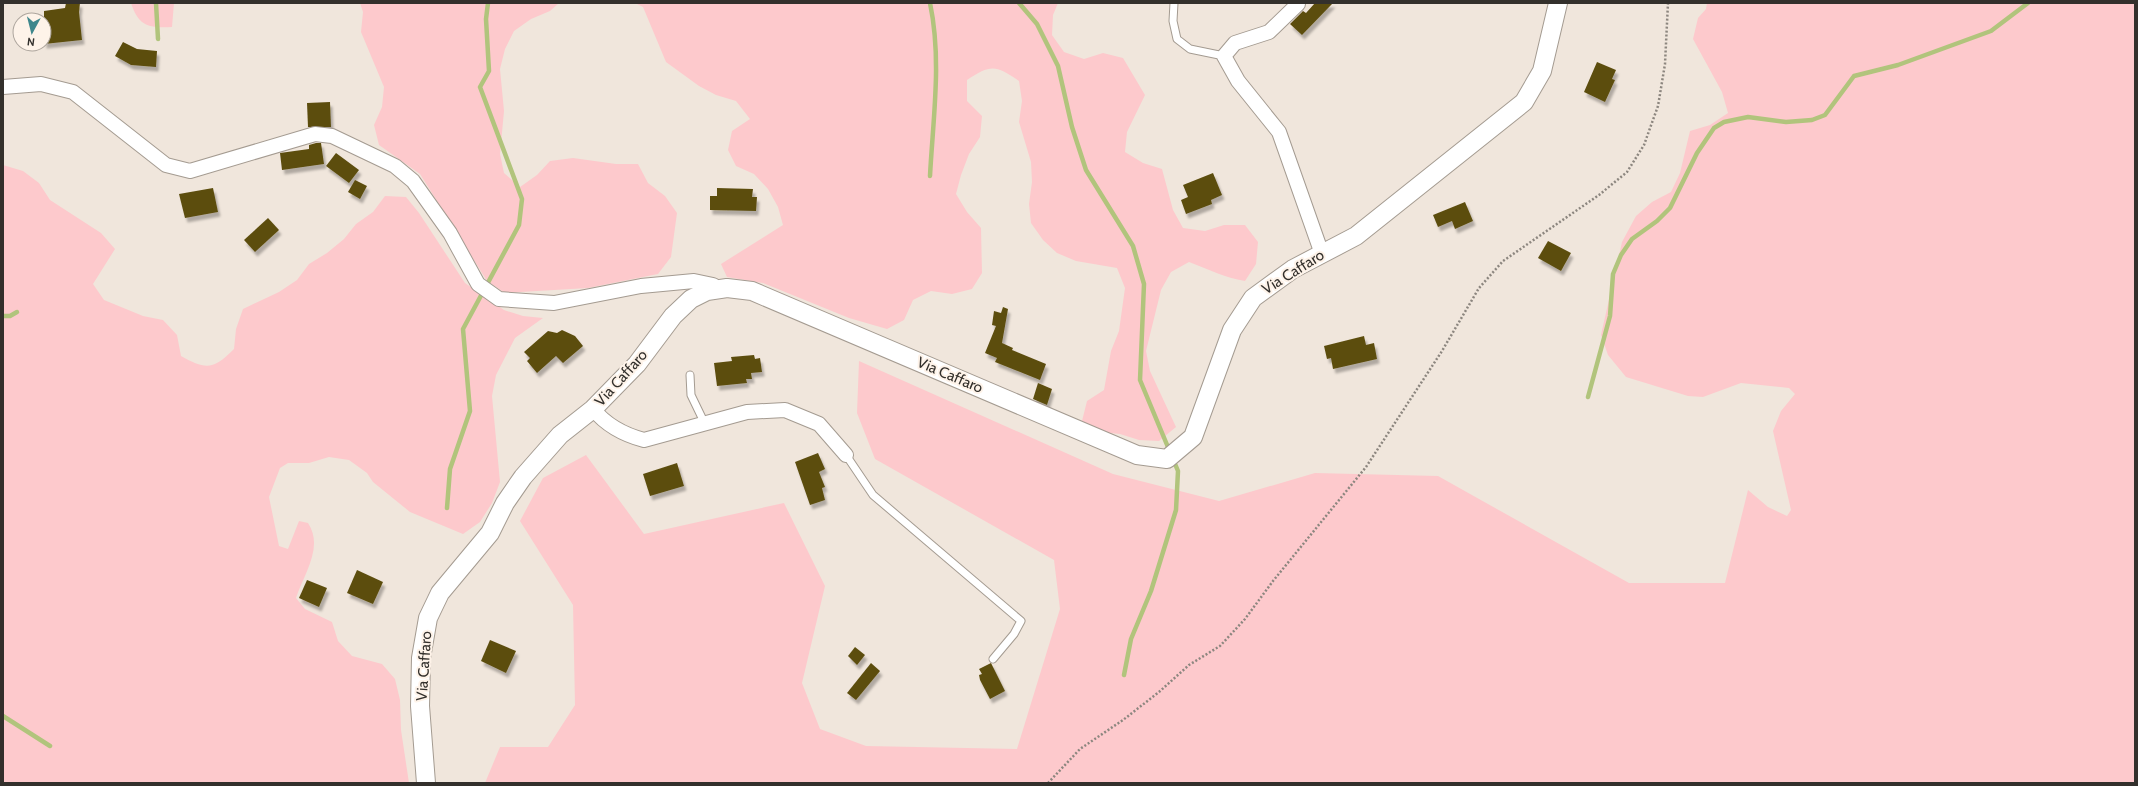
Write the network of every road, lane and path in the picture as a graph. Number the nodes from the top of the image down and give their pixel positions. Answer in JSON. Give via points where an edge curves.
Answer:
{"nodes":[{"id":1,"x":1174,"y":3,"type":"edge"},
{"id":2,"x":1558,"y":3,"type":"edge"},
{"id":3,"x":1668,"y":3,"type":"edge"},
{"id":4,"x":1298,"y":4,"type":"edge"},
{"id":5,"x":1224,"y":56,"type":"junction"},
{"id":6,"x":3,"y":87,"type":"edge"},
{"id":7,"x":1322,"y":254,"type":"junction"},
{"id":8,"x":720,"y":290,"type":"junction"},
{"id":9,"x":690,"y":375,"type":"dead end"},
{"id":10,"x":593,"y":409,"type":"junction"},
{"id":11,"x":704,"y":422,"type":"junction"},
{"id":12,"x":846,"y":455,"type":"joint"},
{"id":13,"x":993,"y":659,"type":"dead end"},
{"id":14,"x":426,"y":783,"type":"edge"},
{"id":15,"x":1048,"y":783,"type":"edge"}],
"edges":[{"from":1,"to":5,"type":"lane","via":[[1173,20],[1177,39],[1190,49]]},
{"from":2,"to":7,"type":"street","name":"Via Caffaro","via":[[1542,71],[1524,102],[1356,236]]},
{"from":3,"to":15,"type":"path","via":[[1665,64],[1658,106],[1644,145],[1627,172],[1503,262],[1479,288],[1442,351],[1366,467],[1245,619],[1220,646],[1189,665],[1123,720],[1080,749]]},
{"from":4,"to":5,"type":"street","via":[[1268,32],[1234,44]]},
{"from":5,"to":7,"type":"street","via":[[1238,81],[1279,132]]},
{"from":6,"to":8,"type":"street","via":[[41,84],[73,92],[166,165],[190,170],[315,134],[332,136],[395,166],[413,181],[450,233],[478,284],[499,298],[554,303],[641,286],[694,281],[713,285]]},
{"from":7,"to":8,"type":"street","name":"Via Caffaro","via":[[1293,269],[1253,298],[1232,330],[1193,437],[1167,459],[1137,455],[752,291],[727,288]]},
{"from":8,"to":10,"type":"street","name":"Via Caffaro","via":[[691,299],[673,316],[637,364]]},
{"from":9,"to":11,"type":"lane","via":[[692,395]]},
{"from":10,"to":11,"type":"street","via":[[609,424],[632,437],[644,440]]},
{"from":10,"to":14,"type":"street","name":"Via Caffaro","via":[[560,435],[523,477],[505,503],[490,534],[440,593],[428,618],[421,658],[420,706]]},
{"from":11,"to":12,"type":"street","via":[[747,412],[784,410],[819,424]]},
{"from":12,"to":13,"type":"lane","via":[[873,495],[1021,621],[1014,634]]}]}
